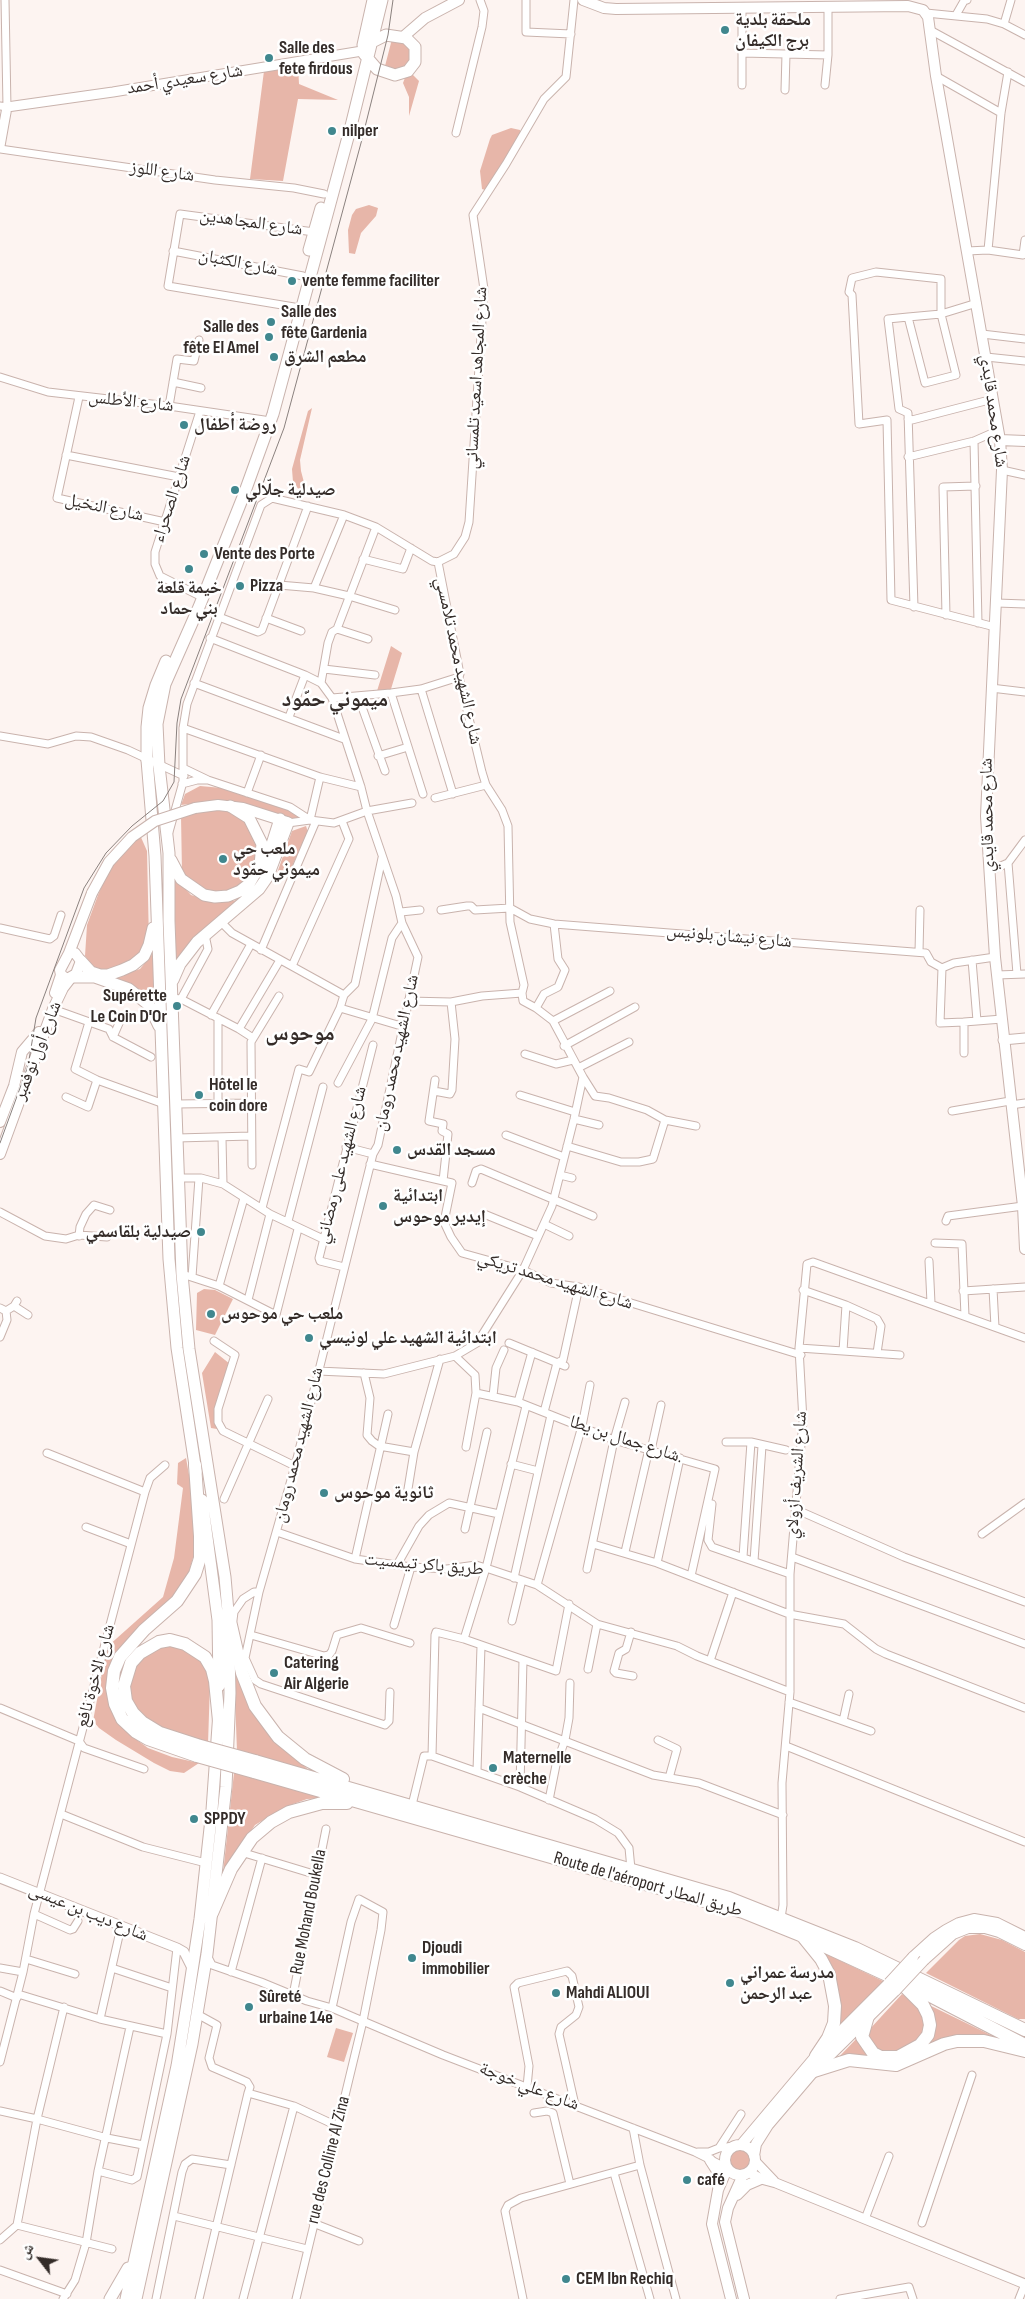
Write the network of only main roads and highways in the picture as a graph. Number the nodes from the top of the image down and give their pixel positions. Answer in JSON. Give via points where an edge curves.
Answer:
{"nodes":[{"id":1,"x":373,"y":0,"type":"edge"},
{"id":2,"x":382,"y":0,"type":"edge"},
{"id":3,"x":459,"y":0,"type":"edge"},
{"id":4,"x":583,"y":0,"type":"edge"},
{"id":5,"x":842,"y":3,"type":"edge"},
{"id":6,"x":895,"y":3,"type":"edge"},
{"id":7,"x":911,"y":3,"type":"edge"},
{"id":8,"x":379,"y":18,"type":"junction"},
{"id":9,"x":421,"y":21,"type":"junction"},
{"id":10,"x":397,"y":36,"type":"junction"},
{"id":11,"x":413,"y":44,"type":"junction"},
{"id":12,"x":366,"y":49,"type":"junction"},
{"id":13,"x":381,"y":72,"type":"junction"},
{"id":14,"x":362,"y":78,"type":"junction"},
{"id":15,"x":1000,"y":435,"type":"junction"},
{"id":16,"x":1025,"y":440,"type":"edge"},
{"id":17,"x":230,"y":806,"type":"junction"},
{"id":18,"x":284,"y":821,"type":"junction"},
{"id":19,"x":169,"y":853,"type":"junction"},
{"id":20,"x":249,"y":884,"type":"junction"},
{"id":21,"x":157,"y":912,"type":"junction"},
{"id":22,"x":79,"y":929,"type":"junction"},
{"id":23,"x":69,"y":953,"type":"junction"},
{"id":24,"x":80,"y":959,"type":"junction"},
{"id":25,"x":68,"y":977,"type":"junction"},
{"id":26,"x":172,"y":984,"type":"junction"},
{"id":27,"x":163,"y":1058,"type":"junction"},
{"id":28,"x":0,"y":1122,"type":"edge"},
{"id":29,"x":0,"y":1154,"type":"edge"},
{"id":30,"x":1022,"y":1184,"type":"edge"},
{"id":31,"x":1025,"y":1249,"type":"edge"},
{"id":32,"x":195,"y":1465,"type":"junction"},
{"id":33,"x":230,"y":1618,"type":"junction"},
{"id":34,"x":219,"y":1721,"type":"junction"},
{"id":35,"x":197,"y":1750,"type":"junction"},
{"id":36,"x":385,"y":1803,"type":"junction"},
{"id":37,"x":212,"y":1913,"type":"junction"},
{"id":38,"x":800,"y":1935,"type":"junction"},
{"id":39,"x":1025,"y":1937,"type":"edge"},
{"id":40,"x":1025,"y":1945,"type":"edge"},
{"id":41,"x":894,"y":1984,"type":"junction"},
{"id":42,"x":868,"y":2016,"type":"junction"},
{"id":43,"x":1021,"y":2027,"type":"edge"},
{"id":44,"x":1025,"y":2045,"type":"edge"},
{"id":45,"x":1025,"y":2051,"type":"edge"},
{"id":46,"x":816,"y":2056,"type":"junction"},
{"id":47,"x":814,"y":2071,"type":"junction"},
{"id":48,"x":738,"y":2146,"type":"junction"},
{"id":49,"x":754,"y":2158,"type":"junction"},
{"id":50,"x":710,"y":2160,"type":"road end"},
{"id":51,"x":727,"y":2169,"type":"junction"},
{"id":52,"x":746,"y":2174,"type":"junction"},
{"id":53,"x":761,"y":2179,"type":"road end"},
{"id":54,"x":718,"y":2190,"type":"junction"},
{"id":55,"x":728,"y":2208,"type":"junction"},
{"id":56,"x":135,"y":2255,"type":"junction"},
{"id":57,"x":736,"y":2268,"type":"junction"},
{"id":58,"x":724,"y":2271,"type":"junction"},
{"id":59,"x":134,"y":2298,"type":"edge"},
{"id":60,"x":110,"y":2299,"type":"edge"},
{"id":61,"x":731,"y":2299,"type":"edge"},
{"id":62,"x":744,"y":2299,"type":"edge"}],
"edges":[{"from":1,"to":12,"type":"main road"},
{"from":2,"to":8,"type":"main road"},
{"from":3,"to":9,"type":"main road"},
{"from":4,"to":5,"type":"main road","via":[[616,10],[828,7]]},
{"from":5,"to":6,"type":"main road"},
{"from":6,"to":7,"type":"main road"},
{"from":7,"to":15,"type":"main road","name":"شارع محمد قايدي","via":[[926,13],[930,30]]},
{"from":8,"to":10,"type":"main road","via":[[385,30]]},
{"from":8,"to":12,"type":"main road"},
{"from":9,"to":10,"type":"main road"},
{"from":9,"to":11,"type":"main road"},
{"from":10,"to":11,"type":"main road"},
{"from":10,"to":12,"type":"main road"},
{"from":11,"to":13,"type":"main road","via":[[416,58],[411,68],[399,75]]},
{"from":12,"to":13,"type":"main road"},
{"from":12,"to":14,"type":"main road"},
{"from":12,"to":21,"type":"main road","via":[[264,420],[198,595],[152,696],[147,727],[147,760]]},
{"from":13,"to":14,"type":"main road"},
{"from":14,"to":19,"type":"main road","via":[[272,414],[244,497],[165,684],[157,724]]},
{"from":15,"to":16,"type":"main road"},
{"from":15,"to":30,"type":"main road","name":"شارع محمد قايدي","via":[[1002,470],[986,816],[1003,1040]]},
{"from":17,"to":18,"type":"main road"},
{"from":17,"to":20,"type":"main road","via":[[249,818],[262,844],[260,865]]},
{"from":17,"to":22,"type":"main road","bridge":true,"via":[[196,808],[156,821],[132,837],[109,862],[92,893]]},
{"from":18,"to":20,"type":"main road","via":[[264,867]]},
{"from":18,"to":26,"type":"main road","via":[[268,876],[259,889],[188,950]]},
{"from":19,"to":20,"type":"main road","via":[[181,879],[204,895],[228,896]]},
{"from":19,"to":26,"type":"main road"},
{"from":21,"to":24,"type":"main road","via":[[150,945],[144,956],[133,965],[100,975],[91,972]]},
{"from":21,"to":27,"type":"main road"},
{"from":22,"to":23,"type":"main road"},
{"from":22,"to":24,"type":"main road"},
{"from":23,"to":24,"type":"main road","via":[[75,953]]},
{"from":23,"to":25,"type":"main road","via":[[60,970]]},
{"from":24,"to":25,"type":"main road"},
{"from":25,"to":27,"type":"main road","via":[[87,976],[112,981],[134,992],[149,1005],[158,1023]]},
{"from":25,"to":28,"type":"main road","name":"شارع أول نوفمبر","via":[[58,986],[38,1034],[22,1052],[14,1086]]},
{"from":25,"to":29,"type":"main road","name":"شارع أول نوفمبر","via":[[52,1009]]},
{"from":26,"to":33,"type":"main road","via":[[176,998],[178,1178],[187,1276],[189,1349]]},
{"from":27,"to":32,"type":"main road","via":[[169,1259]]},
{"from":30,"to":31,"type":"main road","name":"شارع محمد قايدي"},
{"from":32,"to":34,"type":"main road","via":[[207,1526],[218,1620]]},
{"from":32,"to":35,"type":"highway","via":[[200,1536],[200,1558],[195,1574],[177,1601],[120,1657],[112,1688],[122,1719],[136,1732],[148,1739]]},
{"from":33,"to":36,"type":"highway","via":[[242,1673],[255,1706],[278,1737],[305,1759]]},
{"from":33,"to":37,"type":"main road","via":[[226,1787]]},
{"from":34,"to":35,"type":"highway","via":[[215,1681],[205,1657],[185,1644],[170,1640],[159,1642],[140,1653],[131,1663],[124,1686],[126,1701],[133,1713],[142,1722]]},
{"from":34,"to":56,"type":"main road","via":[[200,1919],[176,2066]]},
{"from":35,"to":36,"type":"highway","name":"Route de l'aéroport طريق المطار","bridge":true},
{"from":36,"to":37,"type":"highway","via":[[341,1802],[304,1807],[271,1822],[241,1852],[221,1888]]},
{"from":36,"to":38,"type":"highway","name":"Route de l'aéroport طريق المطار","via":[[743,1912]]},
{"from":36,"to":43,"type":"highway","name":"Route de l'aéroport طريق المطار","via":[[412,1805],[729,1898],[863,1952]]},
{"from":37,"to":59,"type":"main road","via":[[197,2014],[166,2169]]},
{"from":38,"to":41,"type":"highway","name":"Route de l'aéroport طريق المطار"},
{"from":38,"to":46,"type":"highway","via":[[829,1974],[836,2006],[834,2023]]},
{"from":39,"to":41,"type":"main road","bridge":true,"via":[[997,1923],[974,1919],[959,1923],[913,1957]]},
{"from":40,"to":41,"type":"main road","bridge":true,"via":[[999,1932],[968,1928],[953,1934]]},
{"from":41,"to":42,"type":"main road"},
{"from":41,"to":42,"type":"highway","via":[[923,2005],[928,2015],[928,2035],[920,2045],[898,2057],[881,2057],[873,2053],[862,2037]]},
{"from":41,"to":44,"type":"highway","name":"Route de l'aéroport طريق المطار","via":[[978,2019]]},
{"from":41,"to":46,"type":"main road"},
{"from":42,"to":47,"type":"main road"},
{"from":45,"to":47,"type":"highway","via":[[984,2041],[957,2041],[896,2065],[849,2060]]},
{"from":46,"to":48,"type":"main road"},
{"from":47,"to":49,"type":"main road","via":[[762,2132]]},
{"from":48,"to":49,"type":"main road","via":[[750,2150]]},
{"from":48,"to":51,"type":"main road","via":[[725,2155]]},
{"from":49,"to":52,"type":"main road"},
{"from":50,"to":54,"type":"main road","via":[[717,2171]]},
{"from":51,"to":52,"type":"main road","via":[[734,2174]]},
{"from":51,"to":54,"type":"main road"},
{"from":52,"to":55,"type":"main road"},
{"from":53,"to":55,"type":"main road","via":[[747,2185]]},
{"from":54,"to":58,"type":"main road","via":[[712,2224]]},
{"from":55,"to":57,"type":"main road","via":[[726,2230]]},
{"from":56,"to":59,"type":"main road"},
{"from":56,"to":60,"type":"main road"},
{"from":57,"to":58,"type":"main road"},
{"from":57,"to":62,"type":"main road"},
{"from":58,"to":61,"type":"main road"}]}
